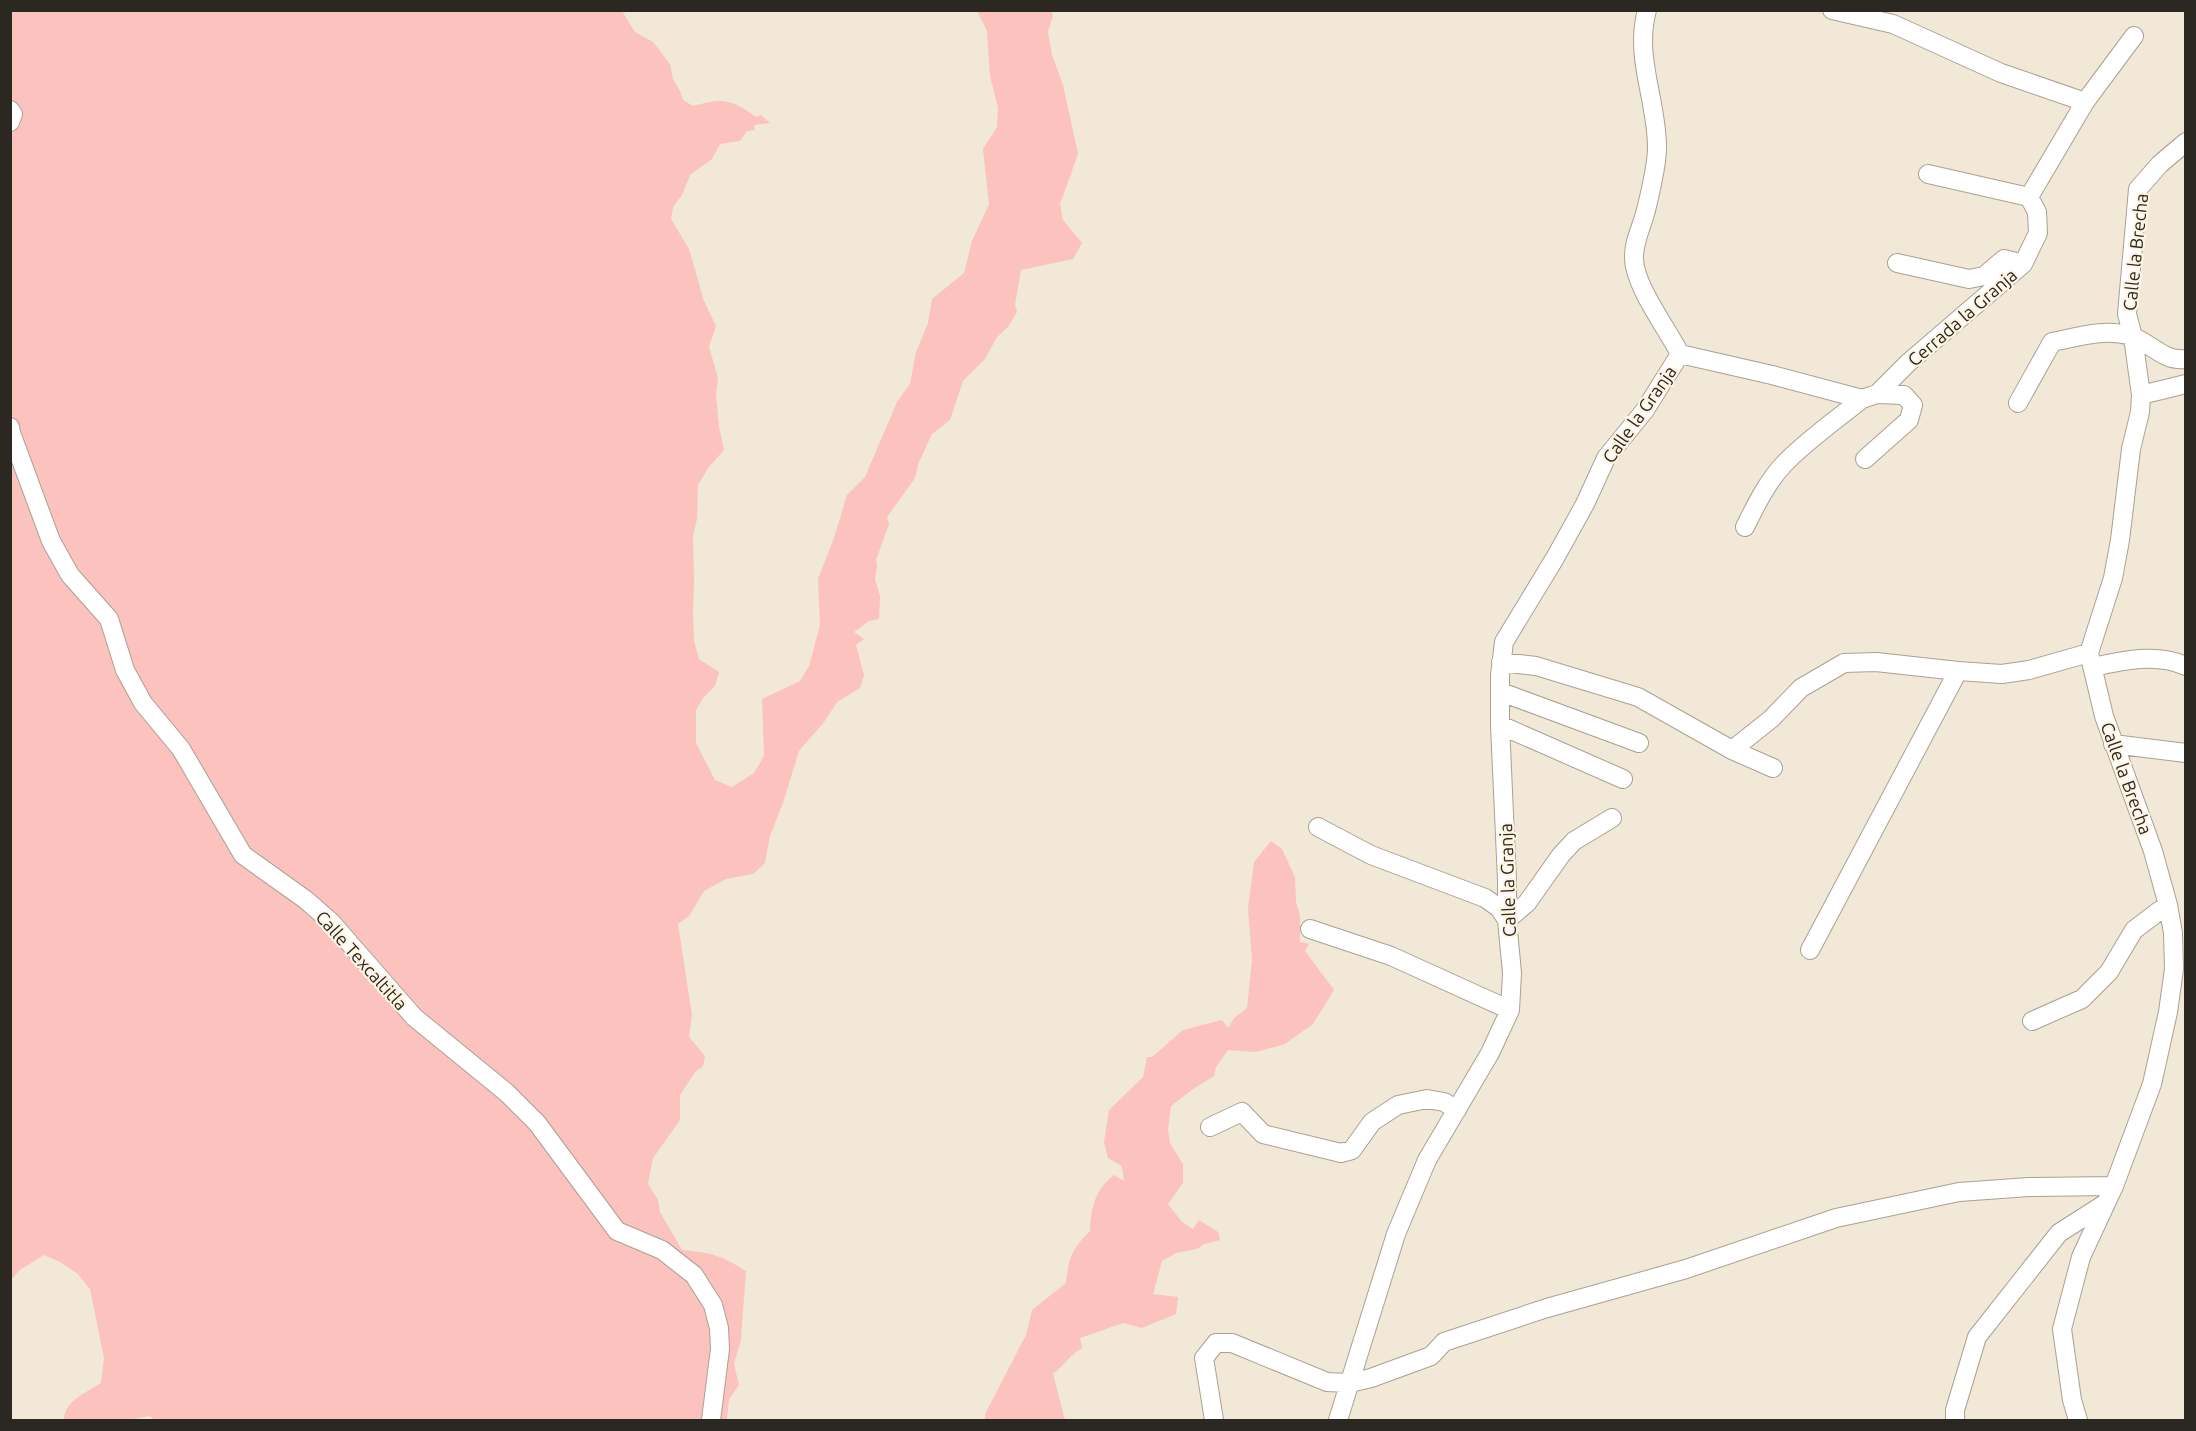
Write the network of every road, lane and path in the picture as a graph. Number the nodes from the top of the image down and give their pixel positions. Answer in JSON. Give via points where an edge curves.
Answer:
{"nodes":[{"id":1,"x":1647,"y":10,"type":"edge"},
{"id":2,"x":1832,"y":10,"type":"edge"},
{"id":3,"x":2133,"y":36,"type":"dead end"},
{"id":4,"x":2085,"y":102,"type":"junction"},
{"id":5,"x":10,"y":110,"type":"edge"},
{"id":6,"x":10,"y":122,"type":"edge"},
{"id":7,"x":2186,"y":142,"type":"edge"},
{"id":8,"x":1928,"y":174,"type":"dead end"},
{"id":9,"x":2029,"y":197,"type":"junction"},
{"id":10,"x":1897,"y":264,"type":"dead end"},
{"id":11,"x":2023,"y":264,"type":"junction"},
{"id":12,"x":2133,"y":337,"type":"junction"},
{"id":13,"x":1680,"y":354,"type":"junction"},
{"id":14,"x":2186,"y":359,"type":"edge"},
{"id":15,"x":2186,"y":384,"type":"edge"},
{"id":16,"x":2141,"y":395,"type":"junction"},
{"id":17,"x":1870,"y":397,"type":"junction"},
{"id":18,"x":2018,"y":403,"type":"dead end"},
{"id":19,"x":10,"y":427,"type":"edge"},
{"id":20,"x":1865,"y":459,"type":"dead end"},
{"id":21,"x":1744,"y":527,"type":"dead end"},
{"id":22,"x":2092,"y":660,"type":"junction"},
{"id":23,"x":1501,"y":662,"type":"junction"},
{"id":24,"x":2186,"y":666,"type":"edge"},
{"id":25,"x":1958,"y":670,"type":"junction"},
{"id":26,"x":1501,"y":692,"type":"junction"},
{"id":27,"x":1500,"y":725,"type":"junction"},
{"id":28,"x":1639,"y":743,"type":"dead end"},
{"id":29,"x":2113,"y":744,"type":"junction"},
{"id":30,"x":1732,"y":750,"type":"junction"},
{"id":31,"x":2186,"y":753,"type":"edge"},
{"id":32,"x":1773,"y":768,"type":"dead end"},
{"id":33,"x":1623,"y":779,"type":"dead end"},
{"id":34,"x":1612,"y":818,"type":"dead end"},
{"id":35,"x":1318,"y":827,"type":"dead end"},
{"id":36,"x":2169,"y":906,"type":"junction"},
{"id":37,"x":1507,"y":920,"type":"junction"},
{"id":38,"x":1310,"y":928,"type":"dead end"},
{"id":39,"x":1810,"y":950,"type":"dead end"},
{"id":40,"x":1510,"y":1010,"type":"junction"},
{"id":41,"x":2032,"y":1021,"type":"dead end"},
{"id":42,"x":1457,"y":1110,"type":"junction"},
{"id":43,"x":1210,"y":1127,"type":"dead end"},
{"id":44,"x":2110,"y":1194,"type":"junction"},
{"id":45,"x":1350,"y":1383,"type":"junction"},
{"id":46,"x":711,"y":1420,"type":"edge"},
{"id":47,"x":1214,"y":1420,"type":"edge"},
{"id":48,"x":1338,"y":1420,"type":"edge"},
{"id":49,"x":1955,"y":1420,"type":"edge"},
{"id":50,"x":2078,"y":1420,"type":"edge"}],
"edges":[{"from":1,"to":13,"type":"street","via":[[1642,54],[1657,148],[1634,260],[1646,295]]},
{"from":2,"to":4,"type":"street","via":[[1893,24],[2001,73]]},
{"from":3,"to":4,"type":"street"},
{"from":4,"to":9,"type":"street"},
{"from":5,"to":6,"type":"street"},
{"from":7,"to":12,"type":"street","name":"Calle la Brecha","via":[[2138,189],[2127,314]]},
{"from":8,"to":9,"type":"street"},
{"from":9,"to":11,"type":"street","name":"Cerrada la Granja","via":[[2037,212],[2038,233]]},
{"from":10,"to":11,"type":"street","via":[[1969,279],[1984,276],[2004,259]]},
{"from":11,"to":17,"type":"street","name":"Cerrada la Granja"},
{"from":12,"to":14,"type":"street","via":[[2176,360]]},
{"from":12,"to":16,"type":"street","name":"Calle la Brecha"},
{"from":12,"to":18,"type":"street","via":[[2110,332],[2052,342]]},
{"from":13,"to":17,"type":"street"},
{"from":13,"to":23,"type":"street","name":"Calle la Granja","via":[[1645,410],[1606,458],[1585,504],[1504,642]]},
{"from":15,"to":16,"type":"street"},
{"from":16,"to":22,"type":"street","name":"Calle la Brecha","via":[[2113,578]]},
{"from":17,"to":20,"type":"street","via":[[1904,395],[1913,405],[1909,420]]},
{"from":17,"to":21,"type":"street","name":"Cerrada la Granja","via":[[1806,443],[1783,466]]},
{"from":19,"to":46,"type":"street","name":"Calle Texcaltitla","via":[[51,541],[70,575],[109,619],[125,670],[143,703],[181,749],[243,855],[323,914],[414,1017],[507,1093],[537,1123],[617,1231],[662,1250],[694,1275],[713,1305],[719,1328]]},
{"from":22,"to":24,"type":"street","via":[[2174,661]]},
{"from":22,"to":25,"type":"street","via":[[2002,674]]},
{"from":22,"to":29,"type":"street","name":"Calle la Brecha"},
{"from":23,"to":26,"type":"street","name":"Calle la Granja"},
{"from":23,"to":30,"type":"street","via":[[1536,666],[1638,698]]},
{"from":25,"to":30,"type":"street","via":[[1844,663],[1802,688]]},
{"from":25,"to":39,"type":"street"},
{"from":26,"to":27,"type":"street","name":"Calle la Granja"},
{"from":26,"to":28,"type":"street"},
{"from":27,"to":33,"type":"street"},
{"from":27,"to":37,"type":"street","name":"Calle la Granja"},
{"from":29,"to":31,"type":"street"},
{"from":29,"to":36,"type":"street","name":"Calle la Brecha"},
{"from":30,"to":32,"type":"street"},
{"from":34,"to":37,"type":"street","via":[[1574,841],[1527,903]]},
{"from":35,"to":37,"type":"street","via":[[1371,855],[1485,898]]},
{"from":36,"to":41,"type":"street","via":[[2134,930],[2109,972],[2082,999]]},
{"from":36,"to":44,"type":"street","name":"Calle la Brecha","via":[[2174,969],[2168,1012],[2152,1084]]},
{"from":37,"to":40,"type":"street","name":"Calle la Granja","via":[[1512,973]]},
{"from":38,"to":40,"type":"street","via":[[1391,956]]},
{"from":40,"to":42,"type":"street","name":"Calle la Granja"},
{"from":42,"to":43,"type":"street","via":[[1427,1098],[1398,1105],[1372,1122],[1352,1150],[1341,1153],[1263,1134],[1242,1112]]},
{"from":42,"to":45,"type":"street","name":"Calle la Granja","via":[[1427,1160],[1396,1234]]},
{"from":44,"to":45,"type":"street","via":[[2029,1186],[1959,1192],[1836,1218],[1686,1269],[1444,1342],[1431,1356]]},
{"from":44,"to":49,"type":"street","via":[[2059,1233],[1977,1337]]},
{"from":44,"to":50,"type":"street","name":"Calle la Brecha","via":[[2081,1257],[2062,1329]]},
{"from":45,"to":47,"type":"street","via":[[1327,1382],[1232,1343],[1216,1343],[1204,1358]]},
{"from":45,"to":48,"type":"street","name":"Calle la Granja"}]}
